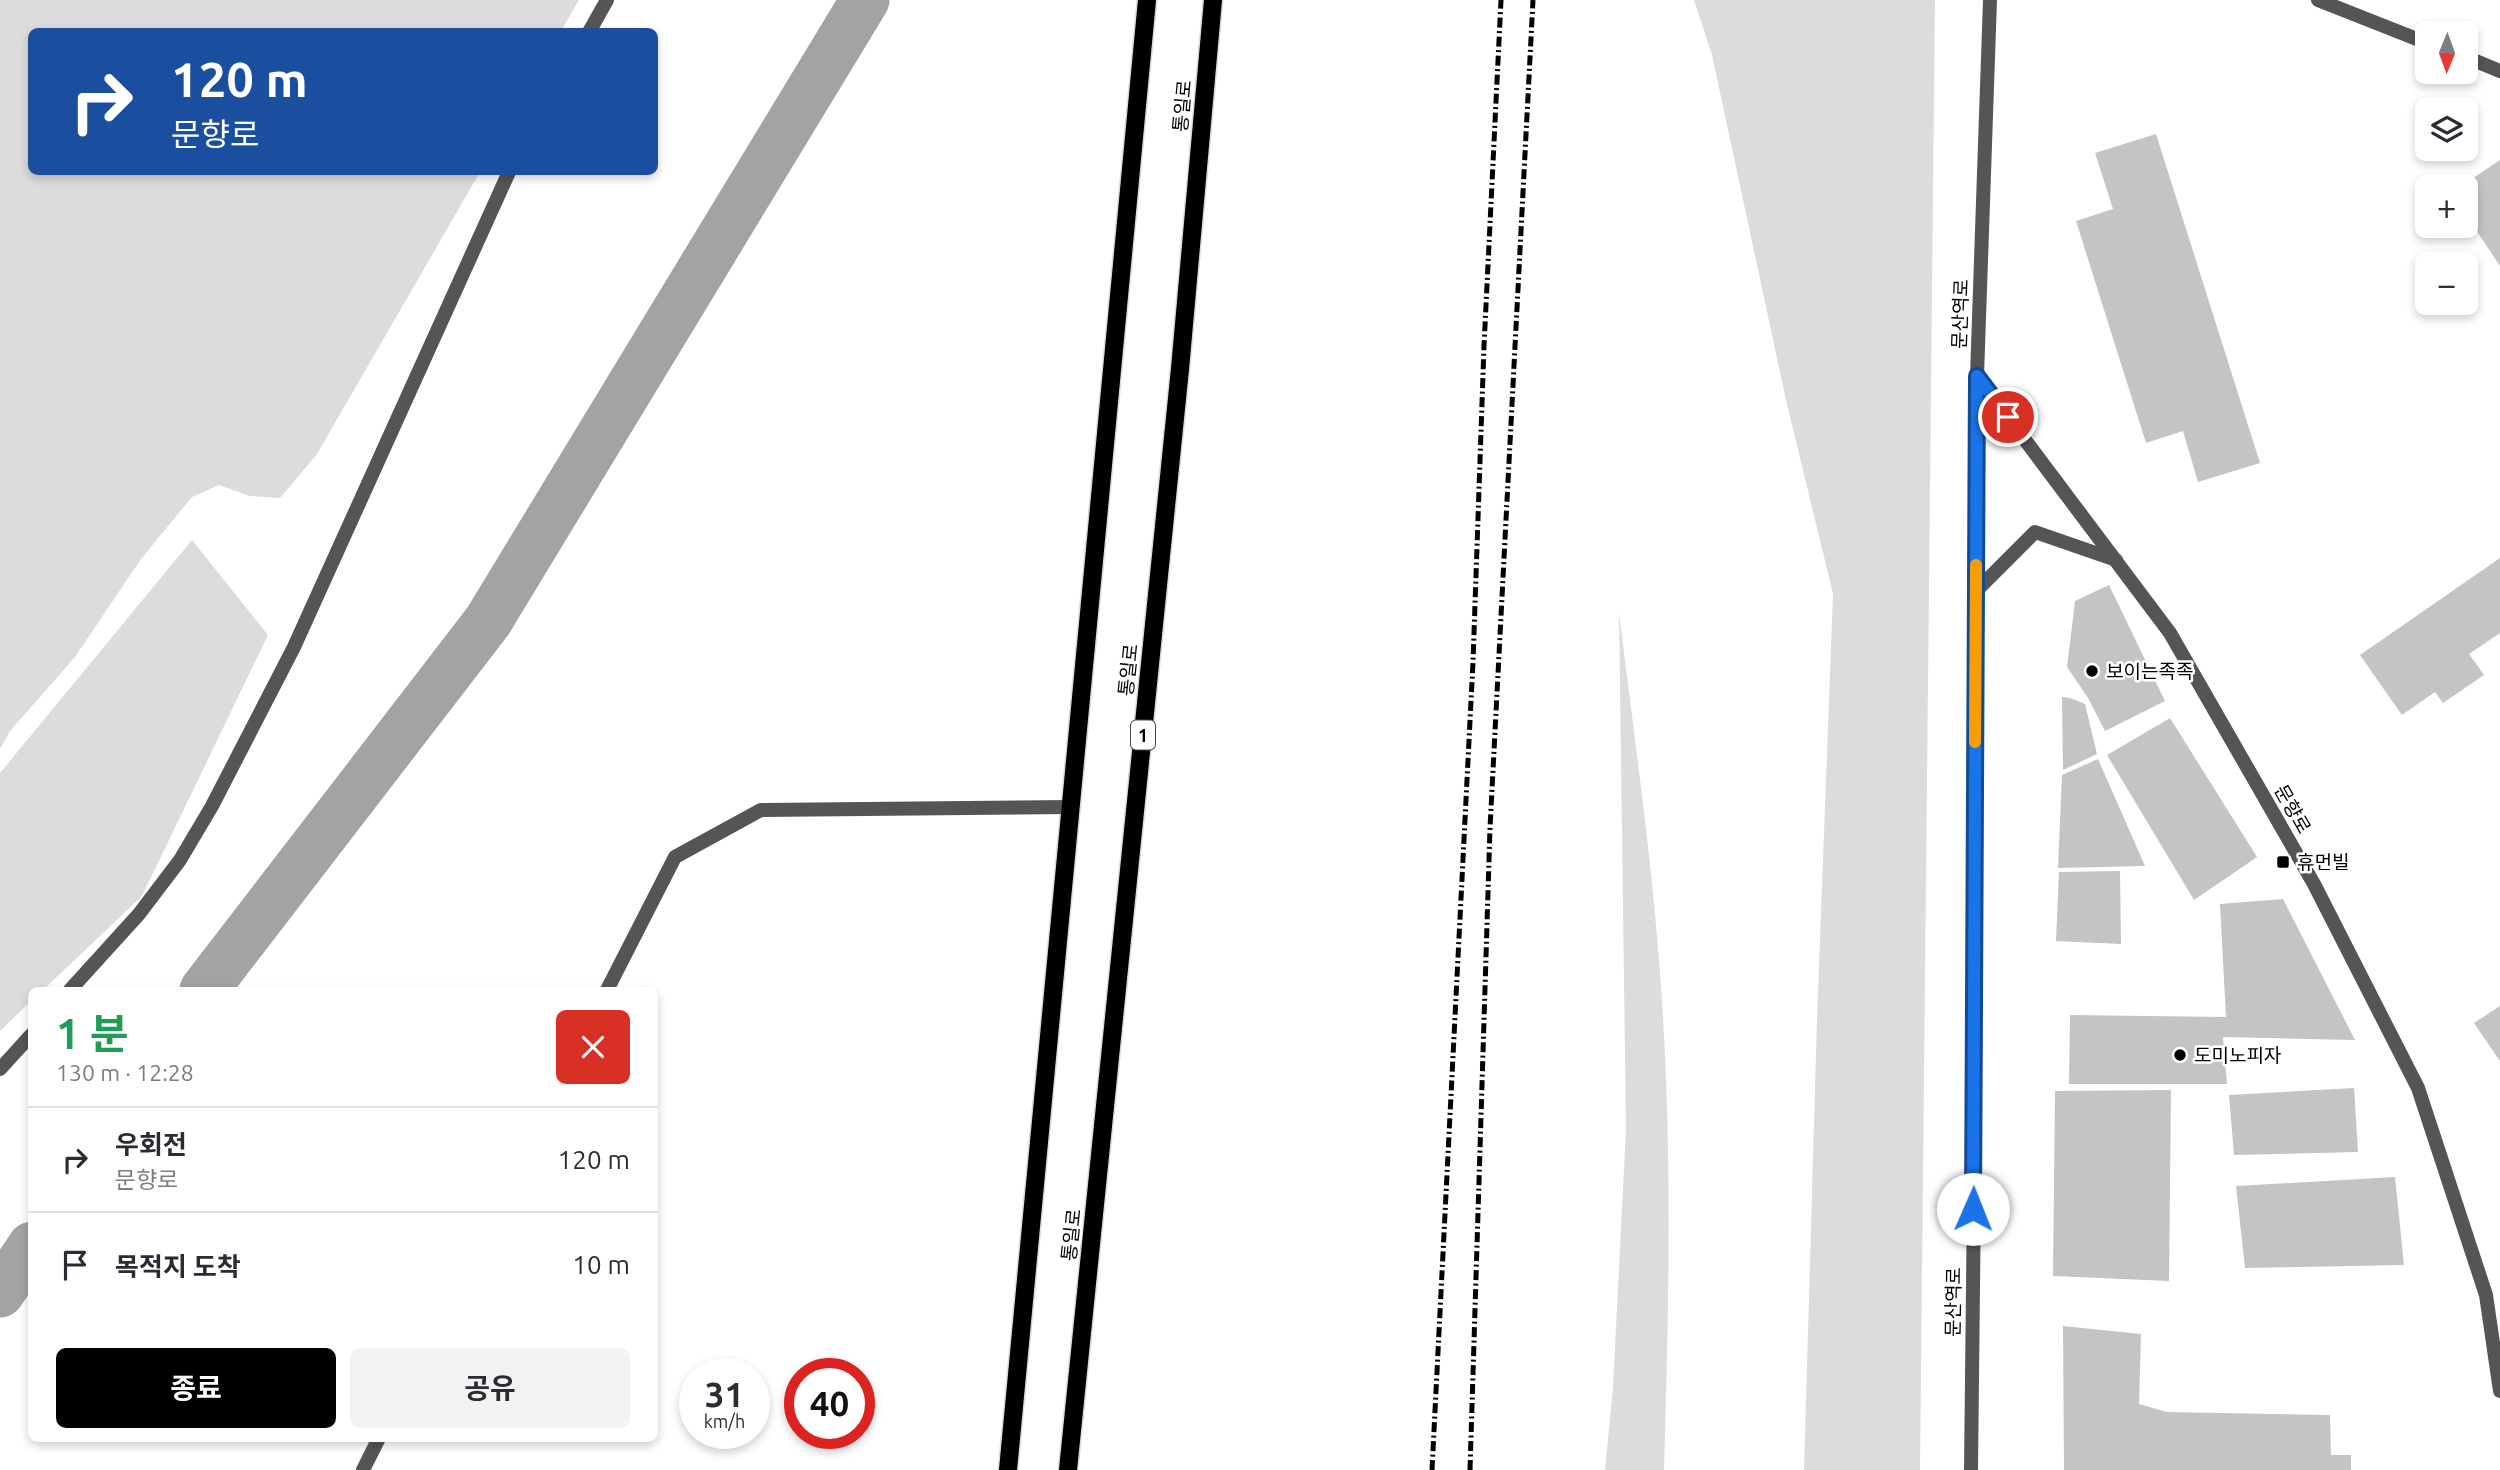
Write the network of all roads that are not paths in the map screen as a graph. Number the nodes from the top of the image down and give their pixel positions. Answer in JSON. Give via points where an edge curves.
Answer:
{"nodes":[{"id":1,"x":607,"y":0,"type":"edge"},
{"id":2,"x":1147,"y":0,"type":"edge"},
{"id":3,"x":1213,"y":0,"type":"edge"},
{"id":4,"x":1990,"y":0,"type":"edge"},
{"id":5,"x":2318,"y":0,"type":"edge"},
{"id":6,"x":591,"y":28,"type":"edge"},
{"id":7,"x":2415,"y":38,"type":"edge"},
{"id":8,"x":2478,"y":62,"type":"edge"},
{"id":9,"x":2500,"y":71,"type":"edge"},
{"id":10,"x":508,"y":175,"type":"edge"},
{"id":11,"x":1977,"y":376,"type":"junction"},
{"id":12,"x":2116,"y":560,"type":"junction"},
{"id":13,"x":1976,"y":591,"type":"junction"},
{"id":14,"x":1072,"y":807,"type":"junction"},
{"id":15,"x":73,"y":987,"type":"edge"},
{"id":16,"x":609,"y":987,"type":"edge"},
{"id":17,"x":28,"y":1038,"type":"edge"},
{"id":18,"x":0,"y":1069,"type":"edge"},
{"id":19,"x":2500,"y":1391,"type":"edge"},
{"id":20,"x":377,"y":1442,"type":"edge"},
{"id":21,"x":363,"y":1470,"type":"edge"},
{"id":22,"x":1008,"y":1470,"type":"edge"},
{"id":23,"x":1068,"y":1470,"type":"edge"},
{"id":24,"x":1970,"y":1470,"type":"edge"}],
"edges":[{"from":1,"to":6,"type":"street"},
{"from":2,"to":14,"type":"main road","name":"통일로"},
{"from":3,"to":23,"type":"main road","name":"통일로","number":"1"},
{"from":4,"to":11,"type":"street","name":"문산역로"},
{"from":5,"to":7,"type":"street"},
{"from":8,"to":9,"type":"street"},
{"from":10,"to":15,"type":"street","via":[[294,646],[212,806],[147,903]]},
{"from":11,"to":12,"type":"street","name":"문향로"},
{"from":11,"to":13,"type":"street","name":"문산역로"},
{"from":12,"to":13,"type":"street","via":[[2035,532]]},
{"from":12,"to":19,"type":"street","name":"문향로","via":[[2170,633],[2307,872],[2418,1088],[2486,1295]]},
{"from":13,"to":24,"type":"street","name":"문산역로"},
{"from":14,"to":16,"type":"street","via":[[761,810],[675,857]]},
{"from":14,"to":22,"type":"main road","name":"통일로"},
{"from":17,"to":18,"type":"street"},
{"from":20,"to":21,"type":"street"}]}
